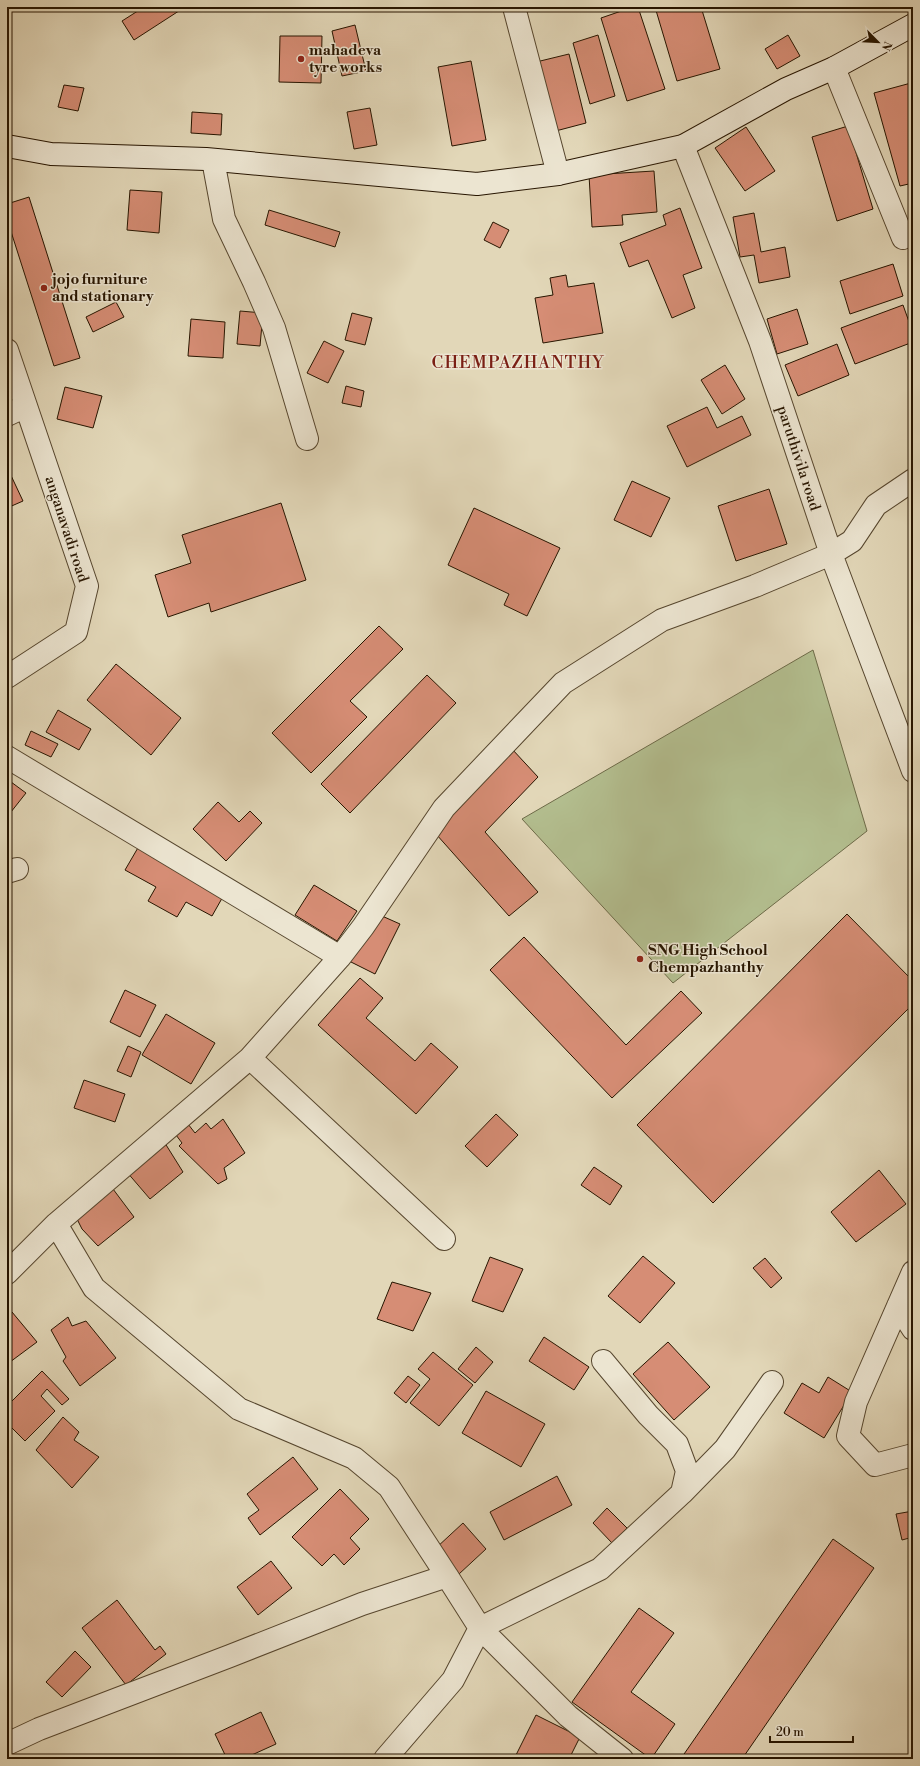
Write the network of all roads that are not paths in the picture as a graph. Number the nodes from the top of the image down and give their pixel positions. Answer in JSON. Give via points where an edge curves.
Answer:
{"nodes":[{"id":1,"x":514,"y":7,"type":"edge"},
{"id":2,"x":913,"y":25,"type":"edge"},
{"id":3,"x":834,"y":68,"type":"junction"},
{"id":4,"x":7,"y":146,"type":"edge"},
{"id":5,"x":683,"y":146,"type":"junction"},
{"id":6,"x":213,"y":160,"type":"junction"},
{"id":7,"x":558,"y":174,"type":"junction"},
{"id":8,"x":903,"y":238,"type":"dead end"},
{"id":9,"x":7,"y":350,"type":"edge"},
{"id":10,"x":17,"y":410,"type":"edge"},
{"id":11,"x":307,"y":439,"type":"dead end"},
{"id":12,"x":913,"y":480,"type":"edge"},
{"id":13,"x":831,"y":554,"type":"junction"},
{"id":14,"x":7,"y":677,"type":"edge"},
{"id":15,"x":7,"y":757,"type":"edge"},
{"id":16,"x":913,"y":771,"type":"edge"},
{"id":17,"x":340,"y":957,"type":"junction"},
{"id":18,"x":250,"y":1058,"type":"junction"},
{"id":19,"x":56,"y":1224,"type":"junction"},
{"id":20,"x":444,"y":1239,"type":"dead end"},
{"id":21,"x":913,"y":1272,"type":"edge"},
{"id":22,"x":7,"y":1273,"type":"edge"},
{"id":23,"x":898,"y":1306,"type":"junction"},
{"id":24,"x":913,"y":1329,"type":"edge"},
{"id":25,"x":603,"y":1361,"type":"dead end"},
{"id":26,"x":772,"y":1382,"type":"dead end"},
{"id":27,"x":913,"y":1455,"type":"edge"},
{"id":28,"x":682,"y":1493,"type":"junction"},
{"id":29,"x":447,"y":1576,"type":"junction"},
{"id":30,"x":480,"y":1628,"type":"junction"},
{"id":31,"x":7,"y":1744,"type":"edge"},
{"id":32,"x":7,"y":1754,"type":"edge"},
{"id":33,"x":12,"y":1759,"type":"edge"},
{"id":34,"x":385,"y":1759,"type":"edge"},
{"id":35,"x":622,"y":1759,"type":"edge"}],
"edges":[{"from":1,"to":7,"type":"street"},
{"from":2,"to":3,"type":"street"},
{"from":3,"to":5,"type":"street","via":[[786,89]]},
{"from":3,"to":8,"type":"street"},
{"from":4,"to":6,"type":"street","via":[[51,154]]},
{"from":5,"to":7,"type":"street"},
{"from":5,"to":13,"type":"street","name":"paruthivila road","via":[[760,341]]},
{"from":6,"to":7,"type":"street","via":[[477,184]]},
{"from":6,"to":11,"type":"street","via":[[224,219],[274,328]]},
{"from":9,"to":10,"type":"street","name":"anganavadi road"},
{"from":10,"to":14,"type":"street","name":"anganavadi road","via":[[87,586],[76,632]]},
{"from":12,"to":13,"type":"street","via":[[876,505],[852,541]]},
{"from":13,"to":16,"type":"street","name":"paruthivila road"},
{"from":13,"to":17,"type":"street","via":[[755,586],[662,620],[563,683],[444,808]]},
{"from":15,"to":17,"type":"street"},
{"from":17,"to":18,"type":"street"},
{"from":18,"to":19,"type":"street"},
{"from":18,"to":20,"type":"street"},
{"from":19,"to":22,"type":"street"},
{"from":19,"to":29,"type":"street","via":[[94,1288],[239,1410],[354,1458],[389,1487]]},
{"from":21,"to":23,"type":"street"},
{"from":23,"to":24,"type":"street"},
{"from":23,"to":27,"type":"street","via":[[856,1402],[848,1436],[875,1465]]},
{"from":25,"to":28,"type":"street","via":[[648,1415],[677,1444],[687,1470]]},
{"from":26,"to":28,"type":"street","via":[[725,1449]]},
{"from":28,"to":30,"type":"street","via":[[600,1569]]},
{"from":29,"to":30,"type":"street"},
{"from":29,"to":31,"type":"street","via":[[362,1604],[39,1729]]},
{"from":30,"to":34,"type":"street","via":[[453,1680]]},
{"from":30,"to":35,"type":"street","via":[[568,1716]]},
{"from":32,"to":33,"type":"street"}]}
